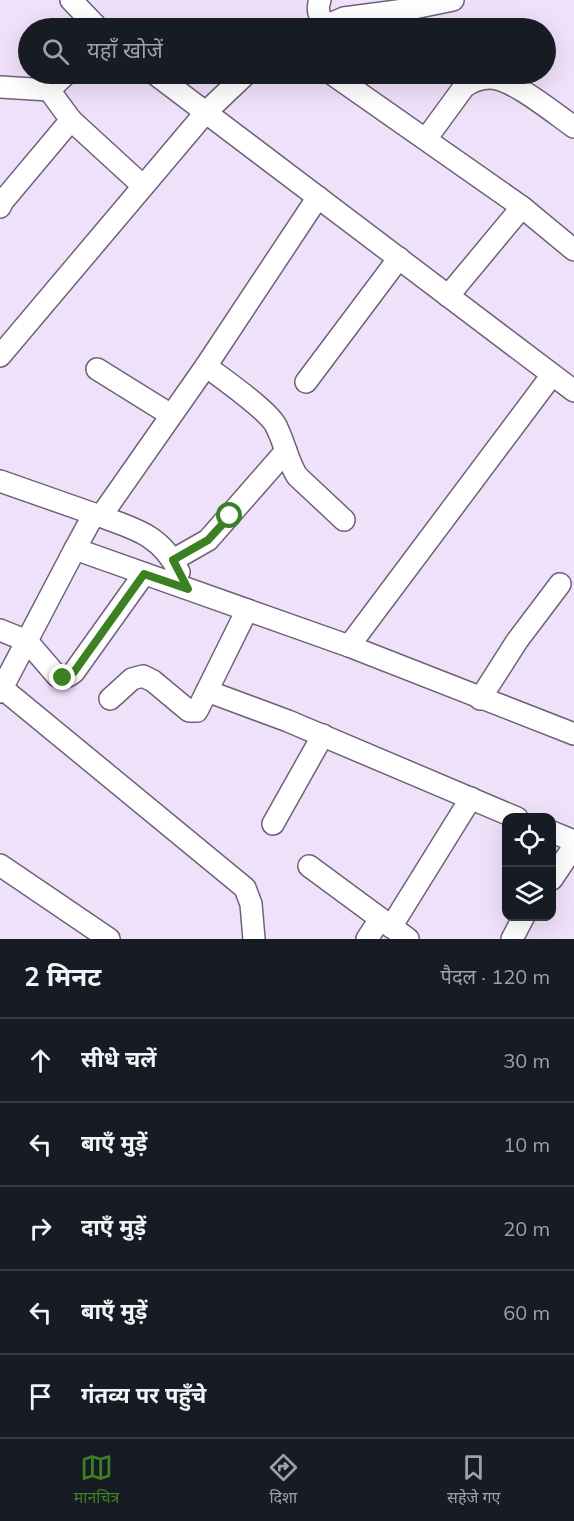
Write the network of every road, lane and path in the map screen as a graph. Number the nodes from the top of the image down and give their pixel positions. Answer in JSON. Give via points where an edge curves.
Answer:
{"nodes":[{"id":1,"x":71,"y":0,"type":"edge"},
{"id":2,"x":320,"y":0,"type":"edge"},
{"id":3,"x":452,"y":0,"type":"edge"},
{"id":4,"x":88,"y":18,"type":"edge"},
{"id":5,"x":320,"y":18,"type":"edge"},
{"id":6,"x":344,"y":18,"type":"edge"},
{"id":7,"x":55,"y":84,"type":"edge"},
{"id":8,"x":168,"y":84,"type":"edge"},
{"id":9,"x":235,"y":84,"type":"edge"},
{"id":10,"x":346,"y":84,"type":"edge"},
{"id":11,"x":469,"y":84,"type":"edge"},
{"id":12,"x":510,"y":84,"type":"edge"},
{"id":13,"x":0,"y":87,"type":"edge"},
{"id":14,"x":49,"y":90,"type":"junction"},
{"id":15,"x":206,"y":112,"type":"junction"},
{"id":16,"x":71,"y":120,"type":"junction"},
{"id":17,"x":574,"y":127,"type":"edge"},
{"id":18,"x":426,"y":139,"type":"junction"},
{"id":19,"x":143,"y":186,"type":"junction"},
{"id":20,"x":3,"y":195,"type":"edge"},
{"id":21,"x":318,"y":197,"type":"junction"},
{"id":22,"x":522,"y":207,"type":"junction"},
{"id":23,"x":574,"y":250,"type":"edge"},
{"id":24,"x":399,"y":258,"type":"junction"},
{"id":25,"x":448,"y":296,"type":"junction"},
{"id":26,"x":0,"y":356,"type":"edge"},
{"id":27,"x":206,"y":366,"type":"junction"},
{"id":28,"x":97,"y":369,"type":"dead end"},
{"id":29,"x":552,"y":375,"type":"junction"},
{"id":30,"x":306,"y":382,"type":"dead end"},
{"id":31,"x":574,"y":391,"type":"edge"},
{"id":32,"x":171,"y":415,"type":"junction"},
{"id":33,"x":286,"y":451,"type":"junction"},
{"id":34,"x":0,"y":482,"type":"edge"},
{"id":35,"x":98,"y":515,"type":"junction"},
{"id":36,"x":344,"y":519,"type":"dead end"},
{"id":37,"x":75,"y":549,"type":"junction"},
{"id":38,"x":173,"y":560,"type":"junction"},
{"id":39,"x":144,"y":574,"type":"junction"},
{"id":40,"x":560,"y":584,"type":"dead end"},
{"id":41,"x":188,"y":589,"type":"junction"},
{"id":42,"x":247,"y":610,"type":"junction"},
{"id":43,"x":0,"y":630,"type":"edge"},
{"id":44,"x":27,"y":641,"type":"junction"},
{"id":45,"x":349,"y":646,"type":"junction"},
{"id":46,"x":1,"y":690,"type":"edge"},
{"id":47,"x":207,"y":691,"type":"junction"},
{"id":48,"x":110,"y":699,"type":"dead end"},
{"id":49,"x":480,"y":699,"type":"junction"},
{"id":50,"x":574,"y":734,"type":"edge"},
{"id":51,"x":323,"y":735,"type":"junction"},
{"id":52,"x":471,"y":798,"type":"junction"},
{"id":53,"x":506,"y":813,"type":"edge"},
{"id":54,"x":273,"y":824,"type":"dead end"},
{"id":55,"x":556,"y":834,"type":"edge"},
{"id":56,"x":574,"y":841,"type":"edge"},
{"id":57,"x":574,"y":846,"type":"edge"},
{"id":58,"x":0,"y":865,"type":"edge"},
{"id":59,"x":309,"y":866,"type":"dead end"},
{"id":60,"x":556,"y":873,"type":"edge"},
{"id":61,"x":521,"y":921,"type":"edge"},
{"id":62,"x":385,"y":923,"type":"junction"},
{"id":63,"x":109,"y":939,"type":"edge"},
{"id":64,"x":254,"y":939,"type":"edge"},
{"id":65,"x":367,"y":939,"type":"edge"},
{"id":66,"x":408,"y":939,"type":"edge"},
{"id":67,"x":512,"y":939,"type":"edge"}],
"edges":[{"from":1,"to":4,"type":"street"},
{"from":2,"to":5,"type":"street"},
{"from":3,"to":6,"type":"street"},
{"from":7,"to":14,"type":"street"},
{"from":8,"to":15,"type":"street"},
{"from":9,"to":15,"type":"street"},
{"from":10,"to":18,"type":"street"},
{"from":11,"to":18,"type":"street"},
{"from":12,"to":17,"type":"street"},
{"from":13,"to":14,"type":"street"},
{"from":14,"to":16,"type":"street"},
{"from":15,"to":19,"type":"street"},
{"from":15,"to":21,"type":"street"},
{"from":16,"to":19,"type":"street"},
{"from":16,"to":20,"type":"street"},
{"from":18,"to":22,"type":"street"},
{"from":19,"to":26,"type":"street"},
{"from":21,"to":24,"type":"street"},
{"from":21,"to":27,"type":"street"},
{"from":22,"to":23,"type":"street"},
{"from":22,"to":25,"type":"street"},
{"from":24,"to":25,"type":"street"},
{"from":24,"to":30,"type":"street"},
{"from":25,"to":29,"type":"street"},
{"from":27,"to":32,"type":"street"},
{"from":27,"to":33,"type":"street","via":[[271,418]]},
{"from":28,"to":32,"type":"street"},
{"from":29,"to":31,"type":"street"},
{"from":29,"to":45,"type":"street"},
{"from":32,"to":35,"type":"street"},
{"from":33,"to":36,"type":"street","via":[[297,476]]},
{"from":33,"to":38,"type":"street","via":[[208,540]]},
{"from":34,"to":35,"type":"street"},
{"from":35,"to":37,"type":"street"},
{"from":35,"to":38,"type":"street","via":[[144,532],[164,547]]},
{"from":37,"to":39,"type":"street"},
{"from":37,"to":44,"type":"street"},
{"from":38,"to":41,"type":"street"},
{"from":39,"to":41,"type":"street"},
{"from":39,"to":44,"type":"street","via":[[69,676],[63,678],[53,673]]},
{"from":40,"to":49,"type":"street","via":[[516,641]]},
{"from":41,"to":42,"type":"street"},
{"from":42,"to":45,"type":"street"},
{"from":42,"to":47,"type":"street"},
{"from":43,"to":44,"type":"street"},
{"from":44,"to":46,"type":"street"},
{"from":45,"to":49,"type":"street"},
{"from":46,"to":64,"type":"street","via":[[245,888],[252,910]]},
{"from":47,"to":48,"type":"street","via":[[197,711],[189,711],[153,681],[137,676]]},
{"from":47,"to":51,"type":"street"},
{"from":49,"to":50,"type":"street"},
{"from":51,"to":52,"type":"street"},
{"from":51,"to":54,"type":"street"},
{"from":52,"to":53,"type":"street"},
{"from":52,"to":62,"type":"street"},
{"from":55,"to":56,"type":"street"},
{"from":57,"to":60,"type":"street"},
{"from":58,"to":63,"type":"street"},
{"from":59,"to":62,"type":"street"},
{"from":61,"to":67,"type":"street"},
{"from":62,"to":65,"type":"street"},
{"from":62,"to":66,"type":"street"}]}
